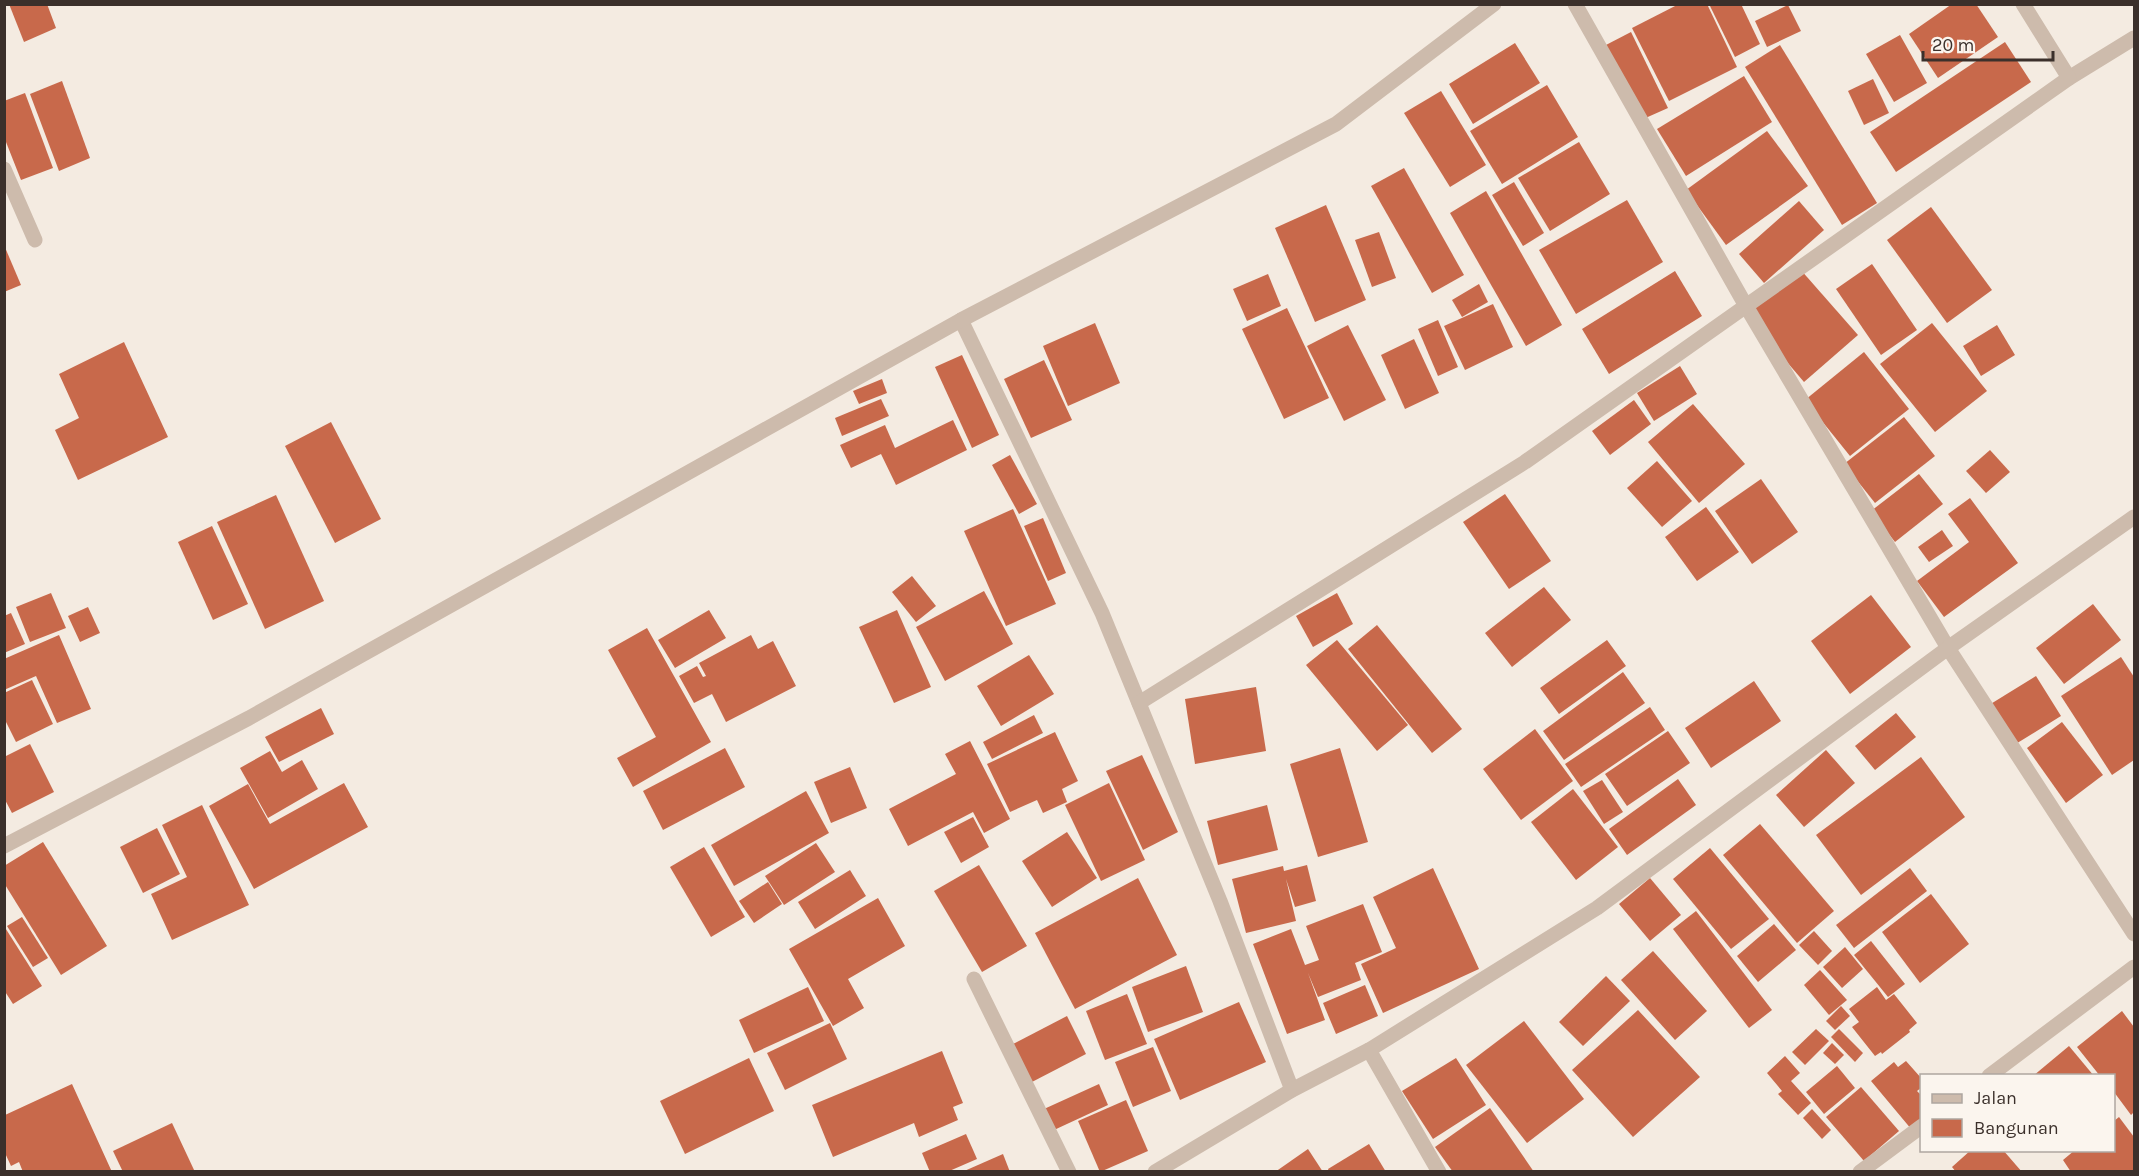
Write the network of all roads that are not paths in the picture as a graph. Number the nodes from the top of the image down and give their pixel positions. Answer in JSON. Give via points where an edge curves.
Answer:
{"nodes":[{"id":1,"x":1494,"y":4,"type":"edge"},
{"id":2,"x":1575,"y":4,"type":"edge"},
{"id":3,"x":2023,"y":4,"type":"edge"},
{"id":4,"x":2134,"y":39,"type":"edge"},
{"id":5,"x":2069,"y":78,"type":"junction"},
{"id":6,"x":4,"y":169,"type":"edge"},
{"id":7,"x":35,"y":240,"type":"dead end"},
{"id":8,"x":1746,"y":306,"type":"junction"},
{"id":9,"x":962,"y":320,"type":"junction"},
{"id":10,"x":2134,"y":517,"type":"edge"},
{"id":11,"x":1948,"y":648,"type":"junction"},
{"id":12,"x":1138,"y":703,"type":"junction"},
{"id":13,"x":4,"y":846,"type":"edge"},
{"id":14,"x":2134,"y":934,"type":"edge"},
{"id":15,"x":2134,"y":967,"type":"edge"},
{"id":16,"x":974,"y":979,"type":"dead end"},
{"id":17,"x":1369,"y":1050,"type":"junction"},
{"id":18,"x":1992,"y":1074,"type":"edge"},
{"id":19,"x":1292,"y":1090,"type":"junction"},
{"id":20,"x":1920,"y":1127,"type":"edge"},
{"id":21,"x":1070,"y":1172,"type":"edge"},
{"id":22,"x":1155,"y":1172,"type":"edge"},
{"id":23,"x":1439,"y":1172,"type":"edge"},
{"id":24,"x":1860,"y":1172,"type":"edge"}],
"edges":[{"from":1,"to":9,"type":"street","via":[[1336,124]]},
{"from":2,"to":8,"type":"street"},
{"from":3,"to":5,"type":"street"},
{"from":4,"to":5,"type":"street"},
{"from":5,"to":8,"type":"street"},
{"from":6,"to":7,"type":"street"},
{"from":8,"to":11,"type":"street"},
{"from":8,"to":12,"type":"street","via":[[1525,462]]},
{"from":9,"to":12,"type":"street","via":[[1102,613]]},
{"from":9,"to":13,"type":"street","via":[[249,718]]},
{"from":10,"to":11,"type":"street"},
{"from":11,"to":14,"type":"street"},
{"from":11,"to":17,"type":"street","via":[[1598,908]]},
{"from":12,"to":19,"type":"street"},
{"from":15,"to":18,"type":"street"},
{"from":16,"to":21,"type":"street"},
{"from":17,"to":19,"type":"street"},
{"from":17,"to":23,"type":"street"},
{"from":19,"to":22,"type":"street"},
{"from":20,"to":24,"type":"street"}]}
